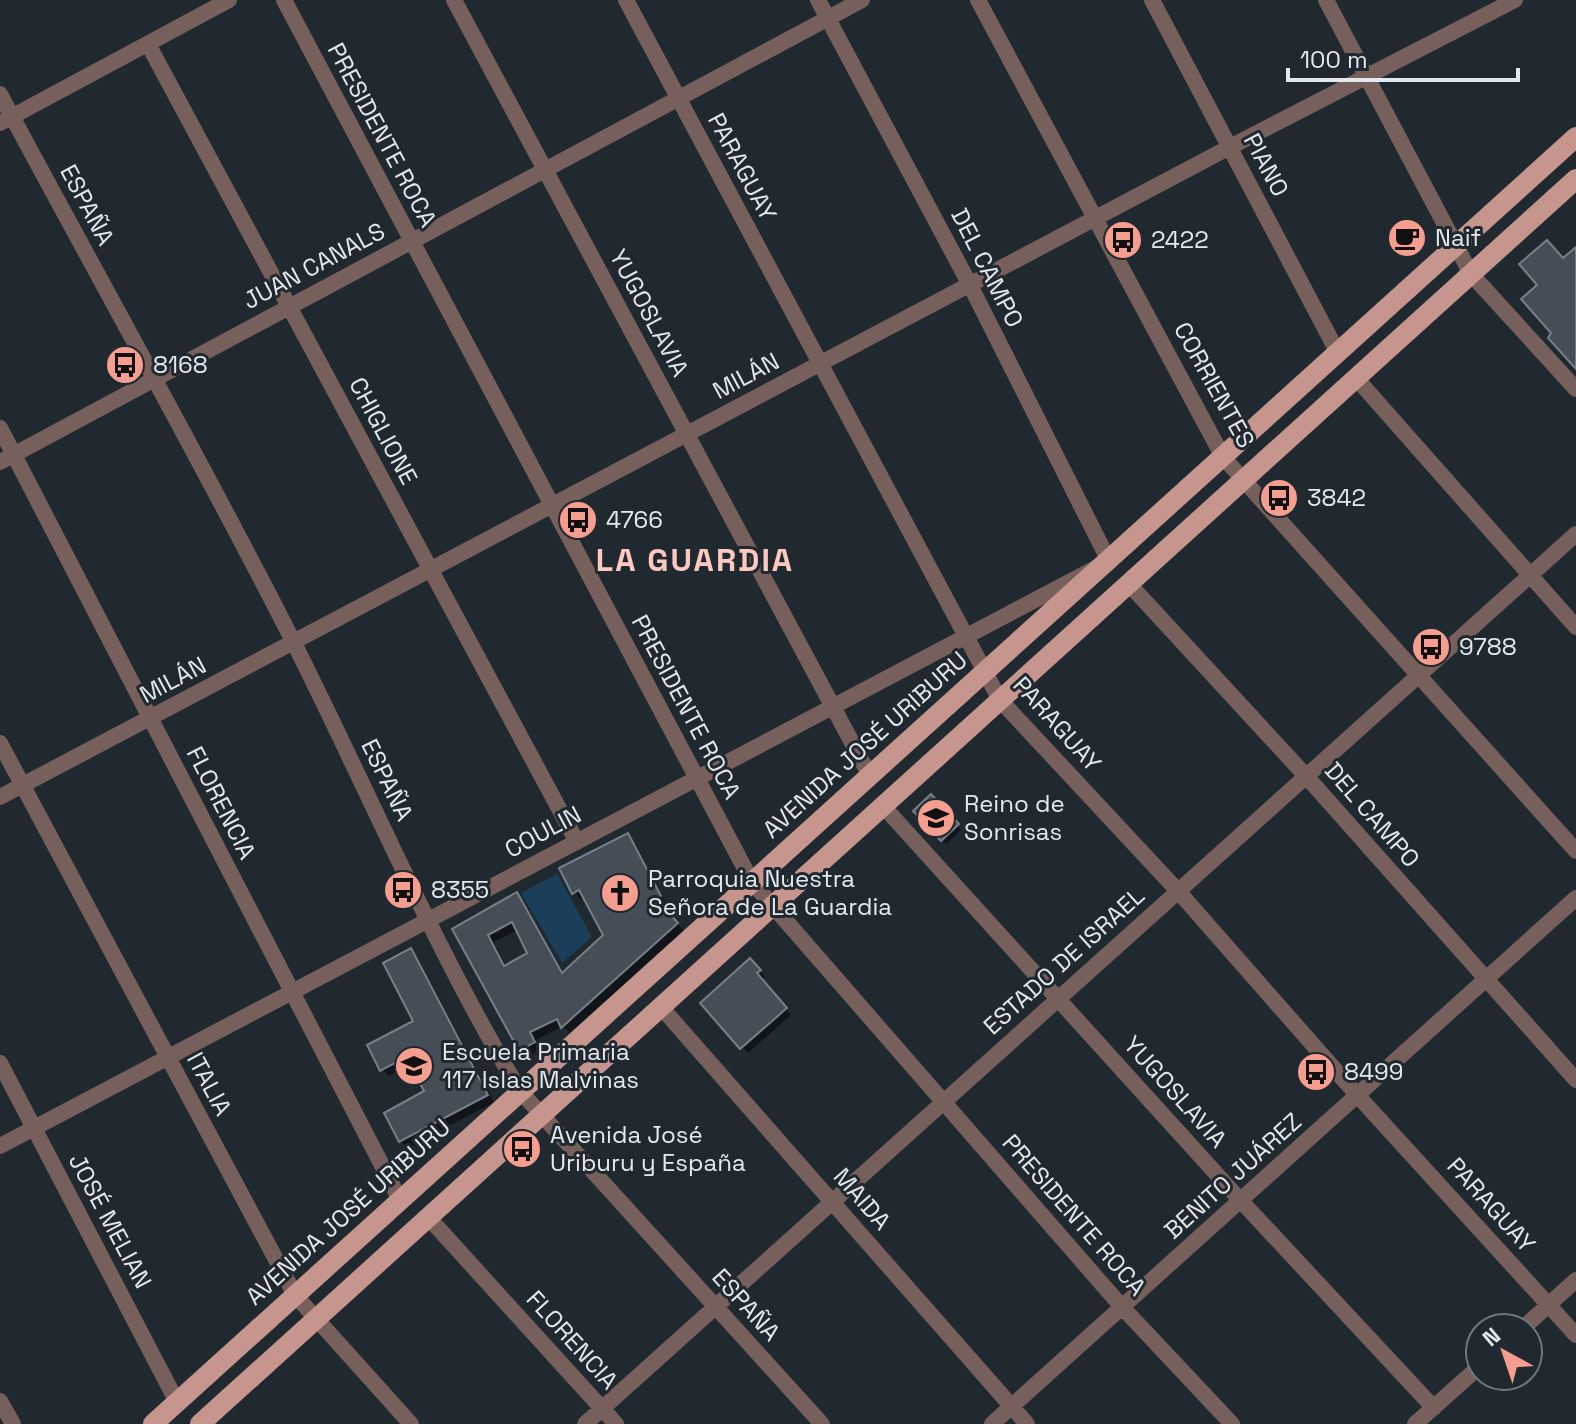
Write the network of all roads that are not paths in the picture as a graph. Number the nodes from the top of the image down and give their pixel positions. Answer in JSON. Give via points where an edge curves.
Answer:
{"nodes":[{"id":1,"x":229,"y":0,"type":"edge"},
{"id":2,"x":284,"y":0,"type":"edge"},
{"id":3,"x":454,"y":0,"type":"edge"},
{"id":4,"x":626,"y":0,"type":"edge"},
{"id":5,"x":818,"y":0,"type":"edge"},
{"id":6,"x":862,"y":0,"type":"edge"},
{"id":7,"x":978,"y":0,"type":"edge"},
{"id":8,"x":1152,"y":0,"type":"edge"},
{"id":9,"x":1326,"y":0,"type":"edge"},
{"id":10,"x":1515,"y":0,"type":"edge"},
{"id":11,"x":828,"y":19,"type":"junction"},
{"id":12,"x":148,"y":44,"type":"junction"},
{"id":13,"x":1367,"y":76,"type":"junction"},
{"id":14,"x":0,"y":94,"type":"edge"},
{"id":15,"x":678,"y":98,"type":"junction"},
{"id":16,"x":6,"y":120,"type":"edge"},
{"id":17,"x":1576,"y":137,"type":"edge"},
{"id":18,"x":1230,"y":147,"type":"junction"},
{"id":19,"x":545,"y":170,"type":"junction"},
{"id":20,"x":1576,"y":179,"type":"edge"},
{"id":21,"x":1095,"y":218,"type":"junction"},
{"id":22,"x":411,"y":241,"type":"junction"},
{"id":23,"x":1457,"y":245,"type":"junction"},
{"id":24,"x":1471,"y":274,"type":"junction"},
{"id":25,"x":970,"y":285,"type":"junction"},
{"id":26,"x":289,"y":306,"type":"junction"},
{"id":27,"x":1338,"y":353,"type":"junction"},
{"id":28,"x":820,"y":364,"type":"junction"},
{"id":29,"x":1356,"y":378,"type":"junction"},
{"id":30,"x":152,"y":379,"type":"junction"},
{"id":31,"x":1576,"y":389,"type":"edge"},
{"id":32,"x":0,"y":428,"type":"edge"},
{"id":33,"x":687,"y":434,"type":"junction"},
{"id":34,"x":1223,"y":457,"type":"junction"},
{"id":35,"x":7,"y":459,"type":"edge"},
{"id":36,"x":1244,"y":480,"type":"junction"},
{"id":37,"x":552,"y":505,"type":"junction"},
{"id":38,"x":1576,"y":534,"type":"edge"},
{"id":39,"x":1109,"y":561,"type":"junction"},
{"id":40,"x":430,"y":570,"type":"junction"},
{"id":41,"x":1529,"y":575,"type":"junction"},
{"id":42,"x":1129,"y":584,"type":"junction"},
{"id":43,"x":1576,"y":627,"type":"edge"},
{"id":44,"x":964,"y":637,"type":"junction"},
{"id":45,"x":293,"y":642,"type":"junction"},
{"id":46,"x":984,"y":673,"type":"junction"},
{"id":47,"x":1419,"y":675,"type":"junction"},
{"id":48,"x":1000,"y":700,"type":"junction"},
{"id":49,"x":833,"y":706,"type":"junction"},
{"id":50,"x":151,"y":720,"type":"junction"},
{"id":51,"x":0,"y":743,"type":"edge"},
{"id":52,"x":870,"y":776,"type":"junction"},
{"id":53,"x":1306,"y":776,"type":"junction"},
{"id":54,"x":697,"y":778,"type":"junction"},
{"id":55,"x":23,"y":785,"type":"junction"},
{"id":56,"x":0,"y":797,"type":"edge"},
{"id":57,"x":884,"y":807,"type":"junction"},
{"id":58,"x":577,"y":842,"type":"junction"},
{"id":59,"x":1576,"y":851,"type":"edge"},
{"id":60,"x":752,"y":882,"type":"junction"},
{"id":61,"x":1178,"y":891,"type":"junction"},
{"id":62,"x":1576,"y":898,"type":"edge"},
{"id":63,"x":773,"y":906,"type":"junction"},
{"id":64,"x":429,"y":920,"type":"junction"},
{"id":65,"x":1485,"y":980,"type":"junction"},
{"id":66,"x":292,"y":992,"type":"junction"},
{"id":67,"x":1058,"y":999,"type":"junction"},
{"id":68,"x":661,"y":1007,"type":"junction"},
{"id":69,"x":168,"y":1057,"type":"junction"},
{"id":70,"x":0,"y":1063,"type":"edge"},
{"id":71,"x":1576,"y":1080,"type":"edge"},
{"id":72,"x":520,"y":1091,"type":"junction"},
{"id":73,"x":1358,"y":1096,"type":"junction"},
{"id":74,"x":943,"y":1102,"type":"junction"},
{"id":75,"x":540,"y":1114,"type":"junction"},
{"id":76,"x":34,"y":1128,"type":"junction"},
{"id":77,"x":0,"y":1146,"type":"edge"},
{"id":78,"x":400,"y":1200,"type":"junction"},
{"id":79,"x":1241,"y":1201,"type":"junction"},
{"id":80,"x":832,"y":1202,"type":"junction"},
{"id":81,"x":428,"y":1217,"type":"junction"},
{"id":82,"x":1576,"y":1280,"type":"edge"},
{"id":83,"x":295,"y":1295,"type":"junction"},
{"id":84,"x":1549,"y":1305,"type":"junction"},
{"id":85,"x":715,"y":1307,"type":"junction"},
{"id":86,"x":1122,"y":1307,"type":"junction"},
{"id":87,"x":1541,"y":1312,"type":"edge"},
{"id":88,"x":316,"y":1319,"type":"junction"},
{"id":89,"x":1576,"y":1335,"type":"edge"},
{"id":90,"x":1464,"y":1381,"type":"edge"},
{"id":91,"x":0,"y":1401,"type":"edge"},
{"id":92,"x":177,"y":1402,"type":"junction"},
{"id":93,"x":1012,"y":1406,"type":"junction"},
{"id":94,"x":1434,"y":1408,"type":"junction"},
{"id":95,"x":602,"y":1409,"type":"junction"},
{"id":96,"x":13,"y":1424,"type":"edge"},
{"id":97,"x":153,"y":1424,"type":"edge"},
{"id":98,"x":200,"y":1424,"type":"edge"},
{"id":99,"x":411,"y":1424,"type":"edge"},
{"id":100,"x":585,"y":1424,"type":"edge"},
{"id":101,"x":616,"y":1424,"type":"edge"},
{"id":102,"x":822,"y":1424,"type":"edge"},
{"id":103,"x":992,"y":1424,"type":"edge"},
{"id":104,"x":1027,"y":1424,"type":"edge"},
{"id":105,"x":1232,"y":1424,"type":"edge"},
{"id":106,"x":1415,"y":1424,"type":"edge"}],
"edges":[{"from":1,"to":12,"type":"street"},
{"from":2,"to":22,"type":"street","name":"PRESIDENTE ROCA"},
{"from":3,"to":19,"type":"street","name":"YUGOSLAVIA"},
{"from":4,"to":15,"type":"street","name":"PARAGUAY"},
{"from":5,"to":11,"type":"street","name":"DEL CAMPO"},
{"from":6,"to":11,"type":"street","name":"JUAN CANALS"},
{"from":7,"to":21,"type":"street","name":"CORRIENTES"},
{"from":8,"to":18,"type":"street","name":"PIANO"},
{"from":9,"to":13,"type":"street"},
{"from":10,"to":13,"type":"street","name":"MILÁN"},
{"from":11,"to":15,"type":"street","name":"JUAN CANALS"},
{"from":11,"to":25,"type":"street","name":"DEL CAMPO"},
{"from":12,"to":16,"type":"street"},
{"from":12,"to":26,"type":"street","name":"CHIGLIONE"},
{"from":13,"to":18,"type":"street","name":"MILÁN"},
{"from":13,"to":23,"type":"street"},
{"from":14,"to":16,"type":"street","name":"ESPAÑA"},
{"from":15,"to":19,"type":"street","name":"JUAN CANALS"},
{"from":15,"to":28,"type":"street","name":"PARAGUAY"},
{"from":16,"to":30,"type":"street","name":"ESPAÑA"},
{"from":17,"to":23,"type":"main road","name":"AVENIDA JOSÉ URIBURU"},
{"from":18,"to":21,"type":"street","name":"MILÁN"},
{"from":18,"to":27,"type":"street","name":"PIANO"},
{"from":19,"to":22,"type":"street","name":"JUAN CANALS"},
{"from":19,"to":33,"type":"street","name":"YUGOSLAVIA"},
{"from":20,"to":24,"type":"main road"},
{"from":21,"to":25,"type":"street","name":"MILÁN"},
{"from":21,"to":34,"type":"street","name":"CORRIENTES"},
{"from":22,"to":26,"type":"street","name":"JUAN CANALS"},
{"from":22,"to":37,"type":"street","name":"PRESIDENTE ROCA"},
{"from":23,"to":24,"type":"street"},
{"from":23,"to":27,"type":"main road","name":"AVENIDA JOSÉ URIBURU"},
{"from":24,"to":29,"type":"main road"},
{"from":24,"to":31,"type":"street"},
{"from":25,"to":28,"type":"street","name":"MILÁN"},
{"from":25,"to":39,"type":"street","name":"DEL CAMPO"},
{"from":26,"to":30,"type":"street","name":"JUAN CANALS"},
{"from":26,"to":40,"type":"street","name":"CHIGLIONE"},
{"from":27,"to":34,"type":"main road","name":"AVENIDA JOSÉ URIBURU"},
{"from":28,"to":33,"type":"street","name":"MILÁN"},
{"from":28,"to":44,"type":"street","name":"PARAGUAY"},
{"from":29,"to":36,"type":"main road"},
{"from":29,"to":41,"type":"street"},
{"from":30,"to":35,"type":"street","name":"JUAN CANALS"},
{"from":30,"to":45,"type":"street","name":"ESPAÑA"},
{"from":32,"to":35,"type":"street","name":"FLORENCIA"},
{"from":33,"to":37,"type":"street","name":"MILÁN"},
{"from":33,"to":49,"type":"street","name":"YUGOSLAVIA"},
{"from":34,"to":36,"type":"street","name":"CORRIENTES"},
{"from":34,"to":39,"type":"main road","name":"AVENIDA JOSÉ URIBURU"},
{"from":35,"to":50,"type":"street","name":"FLORENCIA"},
{"from":36,"to":42,"type":"main road"},
{"from":36,"to":47,"type":"street","name":"CORRIENTES"},
{"from":37,"to":40,"type":"street","name":"MILÁN"},
{"from":37,"to":54,"type":"street","name":"PRESIDENTE ROCA"},
{"from":38,"to":41,"type":"street","name":"ESTADO DE ISRAEL"},
{"from":39,"to":44,"type":"street","name":"COULIN"},
{"from":39,"to":46,"type":"main road","name":"AVENIDA JOSÉ URIBURU"},
{"from":40,"to":45,"type":"street","name":"MILÁN"},
{"from":40,"to":58,"type":"street","name":"CHIGLIONE"},
{"from":41,"to":43,"type":"street"},
{"from":41,"to":47,"type":"street","name":"ESTADO DE ISRAEL"},
{"from":42,"to":48,"type":"main road"},
{"from":42,"to":53,"type":"street","name":"DEL CAMPO"},
{"from":44,"to":46,"type":"street","name":"PARAGUAY"},
{"from":44,"to":49,"type":"street","name":"COULIN"},
{"from":45,"to":50,"type":"street","name":"MILÁN"},
{"from":45,"to":64,"type":"street","name":"ESPAÑA"},
{"from":46,"to":48,"type":"street","name":"PARAGUAY"},
{"from":46,"to":52,"type":"main road","name":"AVENIDA JOSÉ URIBURU"},
{"from":47,"to":53,"type":"street","name":"ESTADO DE ISRAEL"},
{"from":47,"to":59,"type":"street","name":"CORRIENTES"},
{"from":48,"to":57,"type":"main road"},
{"from":48,"to":61,"type":"street","name":"PARAGUAY"},
{"from":49,"to":52,"type":"street","name":"YUGOSLAVIA"},
{"from":49,"to":54,"type":"street","name":"COULIN"},
{"from":50,"to":55,"type":"street","name":"MILÁN"},
{"from":50,"to":66,"type":"street","name":"FLORENCIA"},
{"from":51,"to":55,"type":"street","name":"ITALIA"},
{"from":52,"to":60,"type":"main road","name":"AVENIDA JOSÉ URIBURU"},
{"from":53,"to":61,"type":"street","name":"ESTADO DE ISRAEL"},
{"from":53,"to":65,"type":"street","name":"DEL CAMPO"},
{"from":54,"to":58,"type":"street","name":"COULIN"},
{"from":54,"to":60,"type":"street","name":"PRESIDENTE ROCA"},
{"from":55,"to":56,"type":"street","name":"MILÁN"},
{"from":55,"to":69,"type":"street","name":"ITALIA"},
{"from":57,"to":63,"type":"main road"},
{"from":57,"to":67,"type":"street","name":"YUGOSLAVIA"},
{"from":58,"to":64,"type":"street","name":"COULIN"},
{"from":60,"to":63,"type":"street","name":"PRESIDENTE ROCA"},
{"from":60,"to":72,"type":"main road","name":"AVENIDA JOSÉ URIBURU"},
{"from":61,"to":67,"type":"street","name":"ESTADO DE ISRAEL"},
{"from":61,"to":73,"type":"street","name":"PARAGUAY"},
{"from":62,"to":65,"type":"street","name":"BENITO JUÁREZ"},
{"from":63,"to":68,"type":"main road"},
{"from":63,"to":74,"type":"street","name":"PRESIDENTE ROCA"},
{"from":64,"to":66,"type":"street","name":"COULIN"},
{"from":64,"to":72,"type":"street","name":"ESPAÑA"},
{"from":65,"to":71,"type":"street","name":"DEL CAMPO"},
{"from":65,"to":73,"type":"street","name":"BENITO JUÁREZ"},
{"from":66,"to":69,"type":"street","name":"COULIN"},
{"from":66,"to":78,"type":"street","name":"FLORENCIA"},
{"from":67,"to":74,"type":"street","name":"ESTADO DE ISRAEL"},
{"from":67,"to":79,"type":"street","name":"YUGOSLAVIA"},
{"from":68,"to":75,"type":"main road"},
{"from":68,"to":80,"type":"street","name":"MAIDA"},
{"from":69,"to":76,"type":"street","name":"COULIN"},
{"from":69,"to":83,"type":"street","name":"ITALIA"},
{"from":70,"to":76,"type":"street","name":"JOSÉ MELIAN"},
{"from":72,"to":75,"type":"street","name":"ESPAÑA"},
{"from":72,"to":78,"type":"main road","name":"AVENIDA JOSÉ URIBURU"},
{"from":73,"to":79,"type":"street","name":"BENITO JUÁREZ"},
{"from":73,"to":84,"type":"street","name":"PARAGUAY"},
{"from":74,"to":80,"type":"street","name":"ESTADO DE ISRAEL"},
{"from":74,"to":86,"type":"street","name":"PRESIDENTE ROCA"},
{"from":75,"to":81,"type":"main road"},
{"from":75,"to":85,"type":"street","name":"ESPAÑA"},
{"from":76,"to":77,"type":"street","name":"COULIN"},
{"from":76,"to":92,"type":"street","name":"JOSÉ MELIAN"},
{"from":78,"to":83,"type":"main road","name":"AVENIDA JOSÉ URIBURU"},
{"from":79,"to":86,"type":"street","name":"BENITO JUÁREZ"},
{"from":79,"to":94,"type":"street","name":"YUGOSLAVIA"},
{"from":80,"to":85,"type":"street","name":"ESTADO DE ISRAEL"},
{"from":80,"to":93,"type":"street","name":"MAIDA"},
{"from":81,"to":88,"type":"main road"},
{"from":81,"to":95,"type":"street","name":"FLORENCIA"},
{"from":82,"to":84,"type":"street"},
{"from":83,"to":88,"type":"street","name":"ITALIA"},
{"from":83,"to":92,"type":"main road","name":"AVENIDA JOSÉ URIBURU"},
{"from":84,"to":87,"type":"street"},
{"from":84,"to":89,"type":"street","name":"PARAGUAY"},
{"from":85,"to":95,"type":"street","name":"ESTADO DE ISRAEL"},
{"from":85,"to":102,"type":"street","name":"ESPAÑA"},
{"from":86,"to":93,"type":"street","name":"BENITO JUÁREZ"},
{"from":86,"to":105,"type":"street","name":"PRESIDENTE ROCA"},
{"from":88,"to":98,"type":"main road"},
{"from":88,"to":99,"type":"street","name":"ITALIA"},
{"from":90,"to":94,"type":"street"},
{"from":91,"to":96,"type":"street"},
{"from":92,"to":97,"type":"main road","name":"AVENIDA JOSÉ URIBURU"},
{"from":93,"to":103,"type":"street","name":"BENITO JUÁREZ"},
{"from":93,"to":104,"type":"street","name":"MAIDA"},
{"from":94,"to":106,"type":"street"},
{"from":95,"to":100,"type":"street","name":"ESTADO DE ISRAEL"},
{"from":95,"to":101,"type":"street","name":"FLORENCIA"}]}
